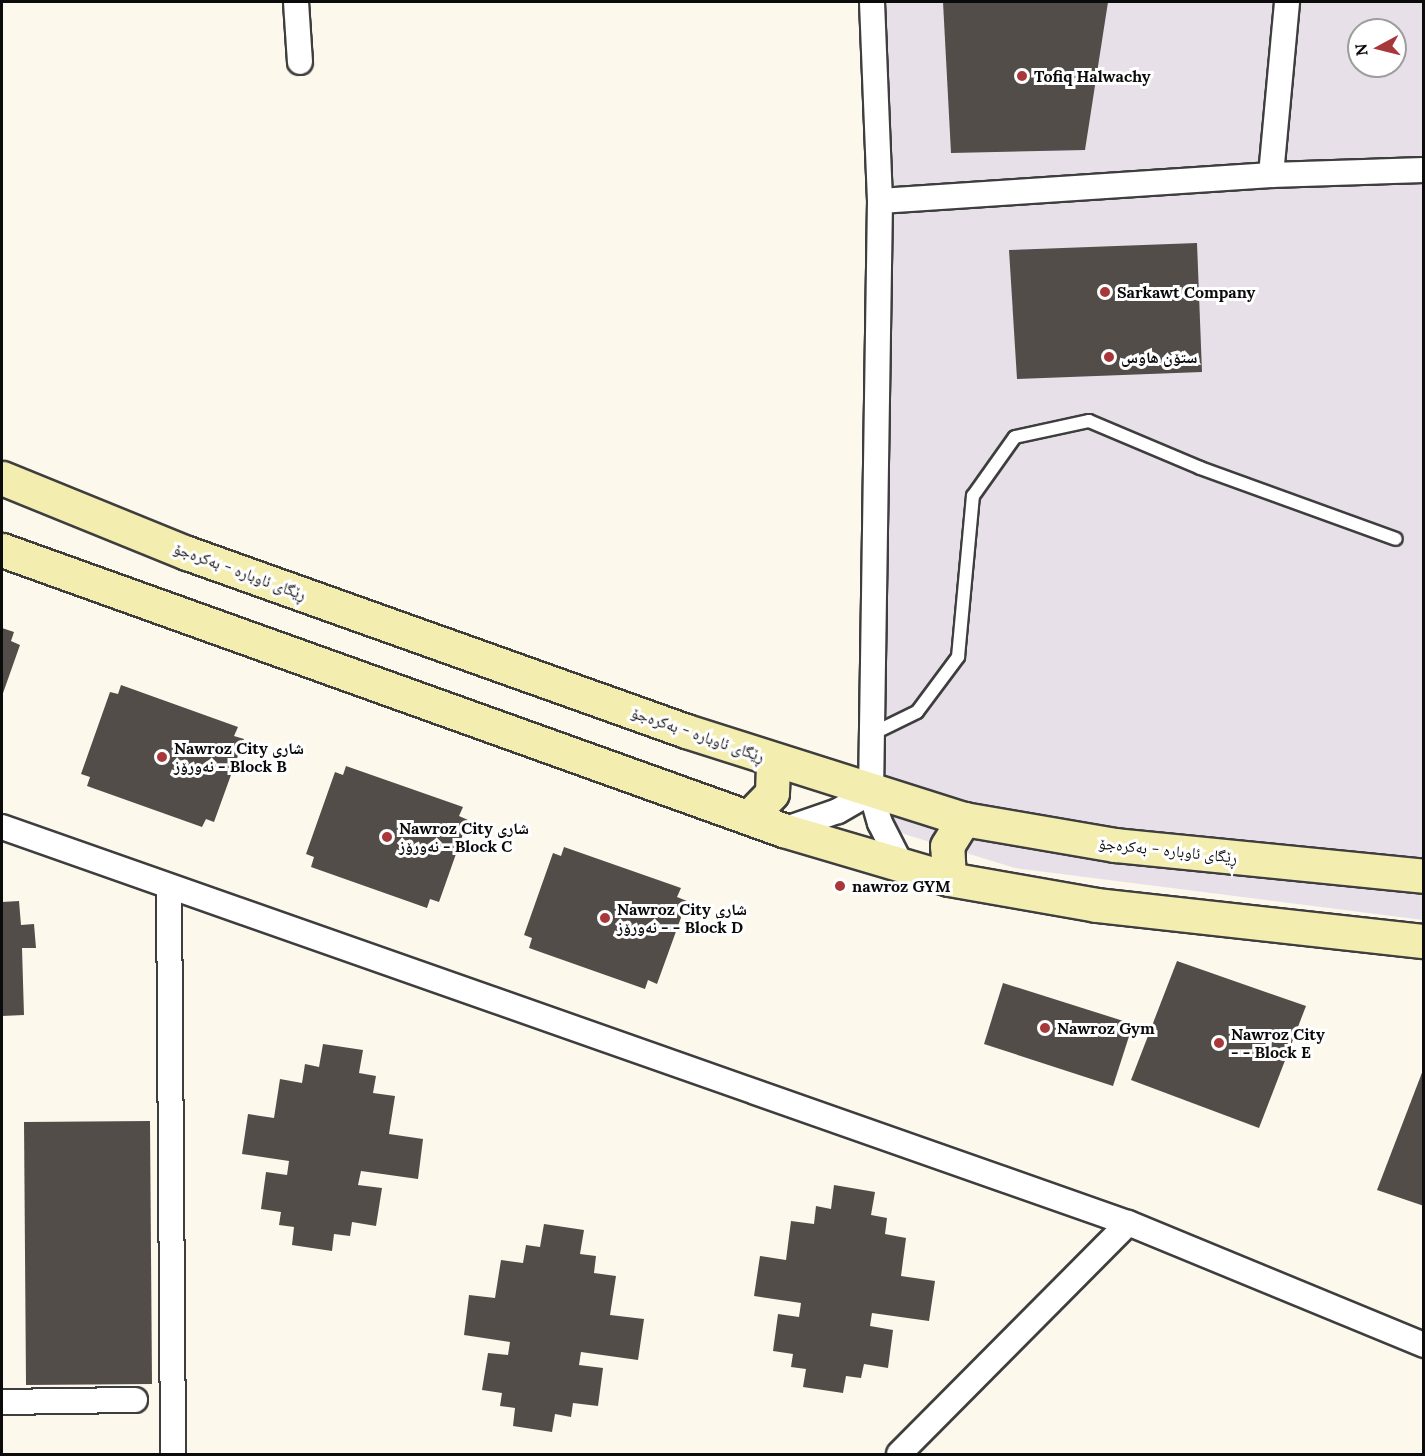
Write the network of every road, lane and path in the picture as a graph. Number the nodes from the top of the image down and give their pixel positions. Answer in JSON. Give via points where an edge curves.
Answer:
{"nodes":[{"id":1,"x":296,"y":2,"type":"edge"},
{"id":2,"x":872,"y":2,"type":"edge"},
{"id":3,"x":1287,"y":2,"type":"edge"},
{"id":4,"x":300,"y":62,"type":"dead end"},
{"id":5,"x":1424,"y":170,"type":"edge"},
{"id":6,"x":1271,"y":175,"type":"junction"},
{"id":7,"x":880,"y":201,"type":"junction"},
{"id":8,"x":2,"y":478,"type":"edge"},
{"id":9,"x":1396,"y":539,"type":"dead end"},
{"id":10,"x":2,"y":550,"type":"edge"},
{"id":11,"x":872,"y":734,"type":"junction"},
{"id":12,"x":773,"y":760,"type":"junction"},
{"id":13,"x":871,"y":792,"type":"junction"},
{"id":14,"x":749,"y":817,"type":"junction"},
{"id":15,"x":964,"y":819,"type":"junction"},
{"id":16,"x":2,"y":827,"type":"edge"},
{"id":17,"x":783,"y":830,"type":"junction"},
{"id":18,"x":902,"y":866,"type":"junction"},
{"id":19,"x":1424,"y":876,"type":"edge"},
{"id":20,"x":949,"y":879,"type":"junction"},
{"id":21,"x":169,"y":889,"type":"junction"},
{"id":22,"x":1424,"y":941,"type":"edge"},
{"id":23,"x":1128,"y":1223,"type":"junction"},
{"id":24,"x":1424,"y":1346,"type":"edge"},
{"id":25,"x":135,"y":1400,"type":"dead end"},
{"id":26,"x":2,"y":1402,"type":"edge"},
{"id":27,"x":173,"y":1455,"type":"edge"},
{"id":28,"x":899,"y":1455,"type":"edge"}],
"edges":[{"from":1,"to":4,"type":"street"},
{"from":2,"to":7,"type":"street"},
{"from":3,"to":6,"type":"street"},
{"from":5,"to":6,"type":"street"},
{"from":6,"to":7,"type":"street"},
{"from":7,"to":11,"type":"street"},
{"from":8,"to":12,"type":"main road","name":"ڕێگای ئاوبارە - بەکرەجۆ","via":[[187,553]]},
{"from":9,"to":11,"type":"lane","via":[[1200,468],[1089,422],[1016,437],[974,496],[958,657],[916,712]]},
{"from":10,"to":14,"type":"main road"},
{"from":11,"to":13,"type":"street"},
{"from":12,"to":13,"type":"main road","name":"ڕێگای ئاوبارە - بەکرەجۆ"},
{"from":12,"to":14,"type":"main road","via":[[772,793]]},
{"from":13,"to":15,"type":"main road","name":"ڕێگای ئاوبارە - بەکرەجۆ"},
{"from":13,"to":17,"type":"street","via":[[838,811]]},
{"from":13,"to":18,"type":"street","via":[[880,823]]},
{"from":14,"to":17,"type":"main road"},
{"from":15,"to":19,"type":"main road","name":"ڕێگای ئاوبارە - بەکرەجۆ","via":[[1115,845]]},
{"from":15,"to":20,"type":"main road","via":[[947,846]]},
{"from":16,"to":21,"type":"street"},
{"from":17,"to":18,"type":"main road"},
{"from":18,"to":20,"type":"main road"},
{"from":20,"to":22,"type":"main road","via":[[1096,905]]},
{"from":21,"to":23,"type":"street"},
{"from":21,"to":27,"type":"street"},
{"from":23,"to":24,"type":"street"},
{"from":23,"to":28,"type":"street"},
{"from":25,"to":26,"type":"street"}]}
